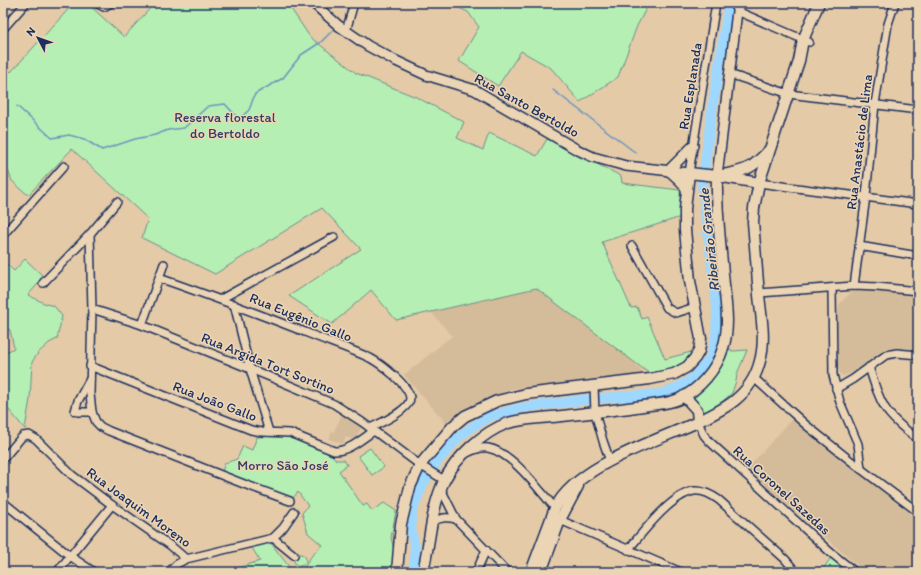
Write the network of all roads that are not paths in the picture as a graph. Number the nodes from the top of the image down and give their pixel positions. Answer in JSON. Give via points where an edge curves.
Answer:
{"nodes":[{"id":1,"x":26,"y":3,"type":"edge"},
{"id":2,"x":96,"y":3,"type":"edge"},
{"id":3,"x":111,"y":3,"type":"edge"},
{"id":4,"x":313,"y":3,"type":"edge"},
{"id":5,"x":354,"y":3,"type":"edge"},
{"id":6,"x":716,"y":3,"type":"edge"},
{"id":7,"x":819,"y":3,"type":"edge"},
{"id":8,"x":825,"y":3,"type":"edge"},
{"id":9,"x":895,"y":3,"type":"edge"},
{"id":10,"x":737,"y":7,"type":"edge"},
{"id":11,"x":3,"y":29,"type":"edge"},
{"id":12,"x":346,"y":31,"type":"junction"},
{"id":13,"x":806,"y":41,"type":"junction"},
{"id":14,"x":729,"y":74,"type":"junction"},
{"id":15,"x":789,"y":94,"type":"junction"},
{"id":16,"x":875,"y":104,"type":"junction"},
{"id":17,"x":918,"y":110,"type":"edge"},
{"id":18,"x":694,"y":146,"type":"junction"},
{"id":19,"x":772,"y":148,"type":"junction"},
{"id":20,"x":64,"y":166,"type":"dead end"},
{"id":21,"x":669,"y":171,"type":"junction"},
{"id":22,"x":694,"y":174,"type":"junction"},
{"id":23,"x":713,"y":176,"type":"junction"},
{"id":24,"x":759,"y":183,"type":"junction"},
{"id":25,"x":686,"y":188,"type":"junction"},
{"id":26,"x":866,"y":196,"type":"junction"},
{"id":27,"x":117,"y":202,"type":"dead end"},
{"id":28,"x":918,"y":204,"type":"edge"},
{"id":29,"x":90,"y":234,"type":"junction"},
{"id":30,"x":3,"y":235,"type":"edge"},
{"id":31,"x":334,"y":237,"type":"dead end"},
{"id":32,"x":632,"y":246,"type":"dead end"},
{"id":33,"x":859,"y":246,"type":"junction"},
{"id":34,"x":918,"y":256,"type":"edge"},
{"id":35,"x":164,"y":264,"type":"dead end"},
{"id":36,"x":159,"y":278,"type":"junction"},
{"id":37,"x":43,"y":283,"type":"dead end"},
{"id":38,"x":854,"y":286,"type":"junction"},
{"id":39,"x":832,"y":288,"type":"junction"},
{"id":40,"x":918,"y":291,"type":"edge"},
{"id":41,"x":759,"y":293,"type":"junction"},
{"id":42,"x":221,"y":299,"type":"junction"},
{"id":43,"x":234,"y":304,"type":"junction"},
{"id":44,"x":695,"y":307,"type":"junction"},
{"id":45,"x":92,"y":309,"type":"junction"},
{"id":46,"x":142,"y":325,"type":"junction"},
{"id":47,"x":918,"y":355,"type":"edge"},
{"id":48,"x":90,"y":366,"type":"junction"},
{"id":49,"x":869,"y":367,"type":"junction"},
{"id":50,"x":250,"y":369,"type":"junction"},
{"id":51,"x":90,"y":378,"type":"junction"},
{"id":52,"x":754,"y":378,"type":"junction"},
{"id":53,"x":594,"y":386,"type":"junction"},
{"id":54,"x":836,"y":389,"type":"junction"},
{"id":55,"x":684,"y":396,"type":"junction"},
{"id":56,"x":406,"y":407,"type":"joint"},
{"id":57,"x":595,"y":413,"type":"junction"},
{"id":58,"x":92,"y":414,"type":"junction"},
{"id":59,"x":384,"y":422,"type":"junction"},
{"id":60,"x":698,"y":422,"type":"junction"},
{"id":61,"x":269,"y":432,"type":"junction"},
{"id":62,"x":374,"y":432,"type":"junction"},
{"id":63,"x":918,"y":438,"type":"edge"},
{"id":64,"x":463,"y":454,"type":"junction"},
{"id":65,"x":3,"y":459,"type":"edge"},
{"id":66,"x":610,"y":461,"type":"junction"},
{"id":67,"x":424,"y":467,"type":"junction"},
{"id":68,"x":860,"y":469,"type":"junction"},
{"id":69,"x":583,"y":478,"type":"junction"},
{"id":70,"x":441,"y":482,"type":"junction"},
{"id":71,"x":290,"y":501,"type":"dead end"},
{"id":72,"x":3,"y":502,"type":"edge"},
{"id":73,"x":112,"y":505,"type":"junction"},
{"id":74,"x":555,"y":508,"type":"junction"},
{"id":75,"x":294,"y":512,"type":"dead end"},
{"id":76,"x":918,"y":512,"type":"edge"},
{"id":77,"x":456,"y":519,"type":"junction"},
{"id":78,"x":560,"y":520,"type":"junction"},
{"id":79,"x":432,"y":522,"type":"junction"},
{"id":80,"x":273,"y":538,"type":"junction"},
{"id":81,"x":486,"y":550,"type":"junction"},
{"id":82,"x":628,"y":550,"type":"junction"},
{"id":83,"x":294,"y":555,"type":"dead end"},
{"id":84,"x":70,"y":556,"type":"junction"},
{"id":85,"x":186,"y":559,"type":"junction"},
{"id":86,"x":57,"y":572,"type":"edge"},
{"id":87,"x":94,"y":572,"type":"edge"},
{"id":88,"x":169,"y":572,"type":"edge"},
{"id":89,"x":398,"y":572,"type":"edge"},
{"id":90,"x":423,"y":572,"type":"edge"},
{"id":91,"x":476,"y":572,"type":"edge"},
{"id":92,"x":507,"y":572,"type":"edge"},
{"id":93,"x":531,"y":572,"type":"edge"},
{"id":94,"x":541,"y":572,"type":"edge"},
{"id":95,"x":681,"y":572,"type":"edge"},
{"id":96,"x":796,"y":572,"type":"edge"},
{"id":97,"x":855,"y":572,"type":"edge"}],
"edges":[{"from":1,"to":11,"type":"street"},
{"from":2,"to":3,"type":"street","via":[[104,7]]},
{"from":4,"to":12,"type":"street","name":"Rua Santo Bertoldo"},
{"from":5,"to":12,"type":"street"},
{"from":6,"to":18,"type":"street","name":"Rua Esplanada"},
{"from":7,"to":13,"type":"main road"},
{"from":8,"to":13,"type":"main road"},
{"from":9,"to":16,"type":"street","name":"Rua Anastácio de Lima","via":[[888,24]]},
{"from":10,"to":13,"type":"street"},
{"from":10,"to":14,"type":"street"},
{"from":12,"to":21,"type":"street","name":"Rua Santo Bertoldo","via":[[410,68],[475,90],[593,157],[626,166]]},
{"from":13,"to":15,"type":"main road"},
{"from":14,"to":15,"type":"street"},
{"from":14,"to":23,"type":"street"},
{"from":15,"to":16,"type":"street"},
{"from":15,"to":19,"type":"main road"},
{"from":16,"to":17,"type":"street"},
{"from":16,"to":26,"type":"street","name":"Rua Anastácio de Lima"},
{"from":18,"to":21,"type":"street"},
{"from":18,"to":22,"type":"street","name":"Rua Esplanada"},
{"from":19,"to":23,"type":"main road","via":[[747,170]]},
{"from":19,"to":24,"type":"main road"},
{"from":20,"to":30,"type":"street"},
{"from":21,"to":22,"type":"street","name":"Rua Santo Bertoldo"},
{"from":21,"to":25,"type":"main road","via":[[682,181]]},
{"from":22,"to":23,"type":"main road"},
{"from":22,"to":25,"type":"main road"},
{"from":23,"to":24,"type":"main road"},
{"from":23,"to":55,"type":"main road","via":[[718,207],[727,328],[722,352],[711,372]]},
{"from":24,"to":26,"type":"street"},
{"from":24,"to":41,"type":"main road","via":[[753,222]]},
{"from":25,"to":44,"type":"main road","via":[[685,230]]},
{"from":26,"to":28,"type":"street"},
{"from":26,"to":33,"type":"street","name":"Rua Anastácio de Lima"},
{"from":27,"to":29,"type":"street"},
{"from":29,"to":37,"type":"street"},
{"from":29,"to":45,"type":"street"},
{"from":31,"to":42,"type":"street"},
{"from":32,"to":44,"type":"street","via":[[667,308],[676,313]]},
{"from":33,"to":34,"type":"street"},
{"from":33,"to":38,"type":"street","name":"Rua Anastácio de Lima"},
{"from":35,"to":36,"type":"street"},
{"from":36,"to":42,"type":"street","name":"Rua Eugênio Gallo"},
{"from":36,"to":46,"type":"street"},
{"from":38,"to":39,"type":"street"},
{"from":38,"to":40,"type":"street"},
{"from":39,"to":41,"type":"street"},
{"from":39,"to":54,"type":"street","via":[[832,363]]},
{"from":41,"to":52,"type":"main road","via":[[763,341],[761,360]]},
{"from":42,"to":43,"type":"street","name":"Rua Eugênio Gallo"},
{"from":43,"to":50,"type":"street"},
{"from":43,"to":56,"type":"street","name":"Rua Eugênio Gallo","via":[[370,358],[397,378],[407,391],[410,398]]},
{"from":44,"to":53,"type":"main road","via":[[701,345],[687,367],[674,374],[650,379]]},
{"from":45,"to":46,"type":"street","name":"Rua Argida Tort Sortino"},
{"from":45,"to":48,"type":"street"},
{"from":46,"to":50,"type":"street","name":"Rua Argida Tort Sortino"},
{"from":47,"to":49,"type":"street","via":[[886,355]]},
{"from":48,"to":51,"type":"street"},
{"from":48,"to":61,"type":"street","name":"Rua João Gallo","via":[[251,430]]},
{"from":49,"to":54,"type":"street"},
{"from":49,"to":63,"type":"street","via":[[882,405],[888,414]]},
{"from":50,"to":61,"type":"street"},
{"from":50,"to":62,"type":"street","name":"Rua Argida Tort Sortino","via":[[334,404]]},
{"from":51,"to":58,"type":"street"},
{"from":51,"to":58,"type":"street","via":[[78,401],[76,411]]},
{"from":52,"to":60,"type":"main road","via":[[746,390],[729,406]]},
{"from":52,"to":68,"type":"street"},
{"from":53,"to":57,"type":"street"},
{"from":53,"to":67,"type":"main road","via":[[526,394],[481,408],[453,426]]},
{"from":54,"to":68,"type":"street","via":[[858,444]]},
{"from":55,"to":57,"type":"main road","via":[[666,402]]},
{"from":55,"to":60,"type":"main road","via":[[697,410]]},
{"from":56,"to":59,"type":"street","name":"Rua João Gallo"},
{"from":57,"to":64,"type":"main road","via":[[508,423],[476,442]]},
{"from":57,"to":66,"type":"street"},
{"from":58,"to":71,"type":"street","via":[[101,427],[109,431]]},
{"from":59,"to":62,"type":"street","name":"Rua João Gallo"},
{"from":59,"to":62,"type":"street"},
{"from":60,"to":66,"type":"main road"},
{"from":60,"to":97,"type":"street","name":"Rua Coronel Sazedas","via":[[709,441]]},
{"from":61,"to":62,"type":"street","name":"Rua João Gallo","via":[[290,433],[339,451]]},
{"from":62,"to":67,"type":"street","name":"Rua Argida Tort Sortino"},
{"from":64,"to":70,"type":"main road"},
{"from":64,"to":74,"type":"street","via":[[486,448],[508,457]]},
{"from":65,"to":73,"type":"street","name":"Rua Joaquim Moreno","via":[[27,434],[63,467]]},
{"from":66,"to":69,"type":"main road"},
{"from":67,"to":70,"type":"street","name":"Rua Argida Tort Sortino"},
{"from":67,"to":89,"type":"main road","via":[[410,487],[405,504]]},
{"from":68,"to":76,"type":"street"},
{"from":69,"to":74,"type":"main road","via":[[564,494]]},
{"from":69,"to":78,"type":"main road"},
{"from":70,"to":77,"type":"street"},
{"from":70,"to":79,"type":"main road"},
{"from":72,"to":84,"type":"street"},
{"from":73,"to":84,"type":"street"},
{"from":73,"to":85,"type":"street","name":"Rua Joaquim Moreno"},
{"from":74,"to":93,"type":"main road"},
{"from":75,"to":80,"type":"street"},
{"from":77,"to":79,"type":"street","via":[[449,517]]},
{"from":77,"to":81,"type":"street"},
{"from":78,"to":82,"type":"street"},
{"from":78,"to":94,"type":"main road"},
{"from":79,"to":90,"type":"main road"},
{"from":80,"to":83,"type":"street"},
{"from":80,"to":85,"type":"street","name":"Rua Joaquim Moreno"},
{"from":81,"to":91,"type":"street"},
{"from":81,"to":92,"type":"street"},
{"from":82,"to":95,"type":"street"},
{"from":82,"to":96,"type":"street","via":[[680,496],[701,491],[720,500]]},
{"from":84,"to":86,"type":"street"},
{"from":84,"to":87,"type":"street"},
{"from":85,"to":88,"type":"street"}]}
